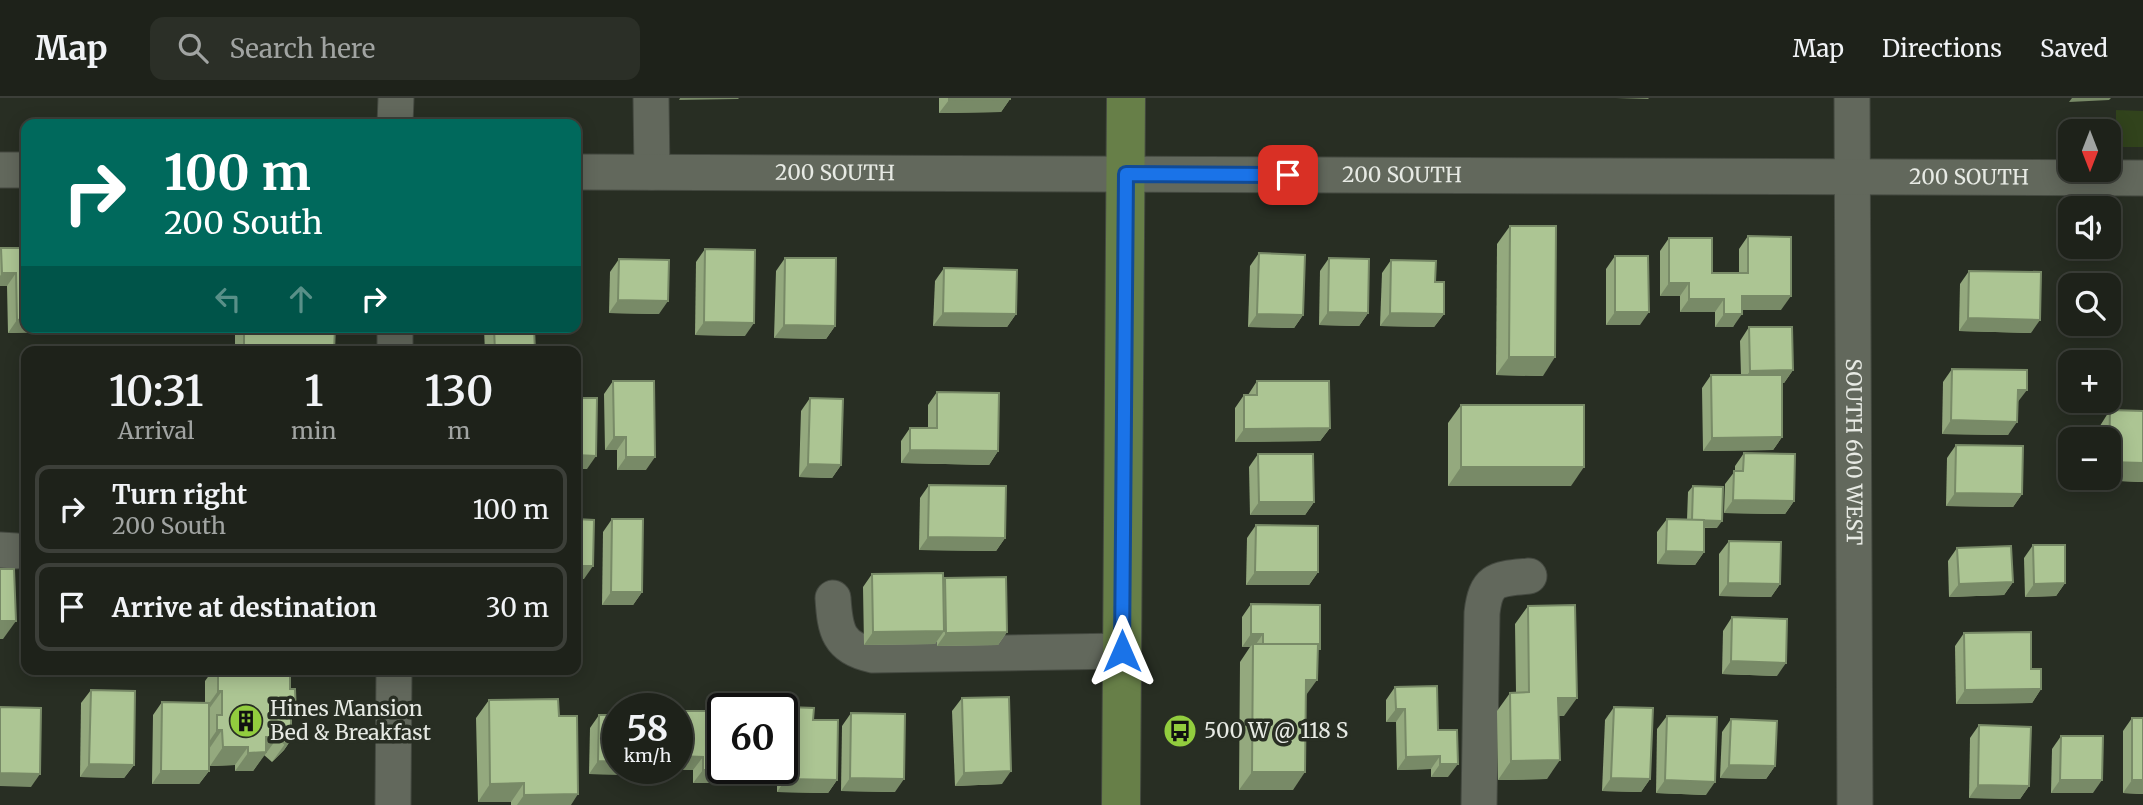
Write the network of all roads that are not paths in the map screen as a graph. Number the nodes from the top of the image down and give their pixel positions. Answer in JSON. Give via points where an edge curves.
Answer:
{"nodes":[{"id":1,"x":396,"y":98,"type":"edge"},
{"id":2,"x":651,"y":98,"type":"edge"},
{"id":3,"x":1126,"y":98,"type":"edge"},
{"id":4,"x":1852,"y":98,"type":"edge"},
{"id":5,"x":396,"y":119,"type":"edge"},
{"id":6,"x":0,"y":170,"type":"edge"},
{"id":7,"x":21,"y":170,"type":"edge"},
{"id":8,"x":581,"y":172,"type":"edge"},
{"id":9,"x":652,"y":172,"type":"junction"},
{"id":10,"x":1126,"y":174,"type":"junction"},
{"id":11,"x":1852,"y":177,"type":"junction"},
{"id":12,"x":2143,"y":178,"type":"edge"},
{"id":13,"x":1529,"y":576,"type":"dead end"},
{"id":14,"x":833,"y":598,"type":"dead end"},
{"id":15,"x":1122,"y":651,"type":"junction"},
{"id":16,"x":394,"y":675,"type":"edge"},
{"id":17,"x":393,"y":805,"type":"edge"},
{"id":18,"x":1121,"y":805,"type":"edge"},
{"id":19,"x":1479,"y":805,"type":"edge"},
{"id":20,"x":1855,"y":805,"type":"edge"}],
"edges":[{"from":1,"to":5,"type":"street"},
{"from":2,"to":9,"type":"street"},
{"from":3,"to":10,"type":"main road"},
{"from":4,"to":11,"type":"street","name":"SOUTH 600 WEST"},
{"from":6,"to":7,"type":"street"},
{"from":8,"to":9,"type":"street","name":"200 SOUTH"},
{"from":9,"to":10,"type":"street","name":"200 SOUTH"},
{"from":10,"to":11,"type":"street","name":"200 SOUTH"},
{"from":10,"to":15,"type":"main road"},
{"from":11,"to":12,"type":"street","name":"200 SOUTH"},
{"from":11,"to":20,"type":"street","name":"SOUTH 600 WEST"},
{"from":13,"to":19,"type":"street","via":[[1499,580],[1484,596]]},
{"from":14,"to":15,"type":"street","via":[[841,637],[852,649],[873,655]]},
{"from":15,"to":18,"type":"main road"},
{"from":16,"to":17,"type":"street"}]}
